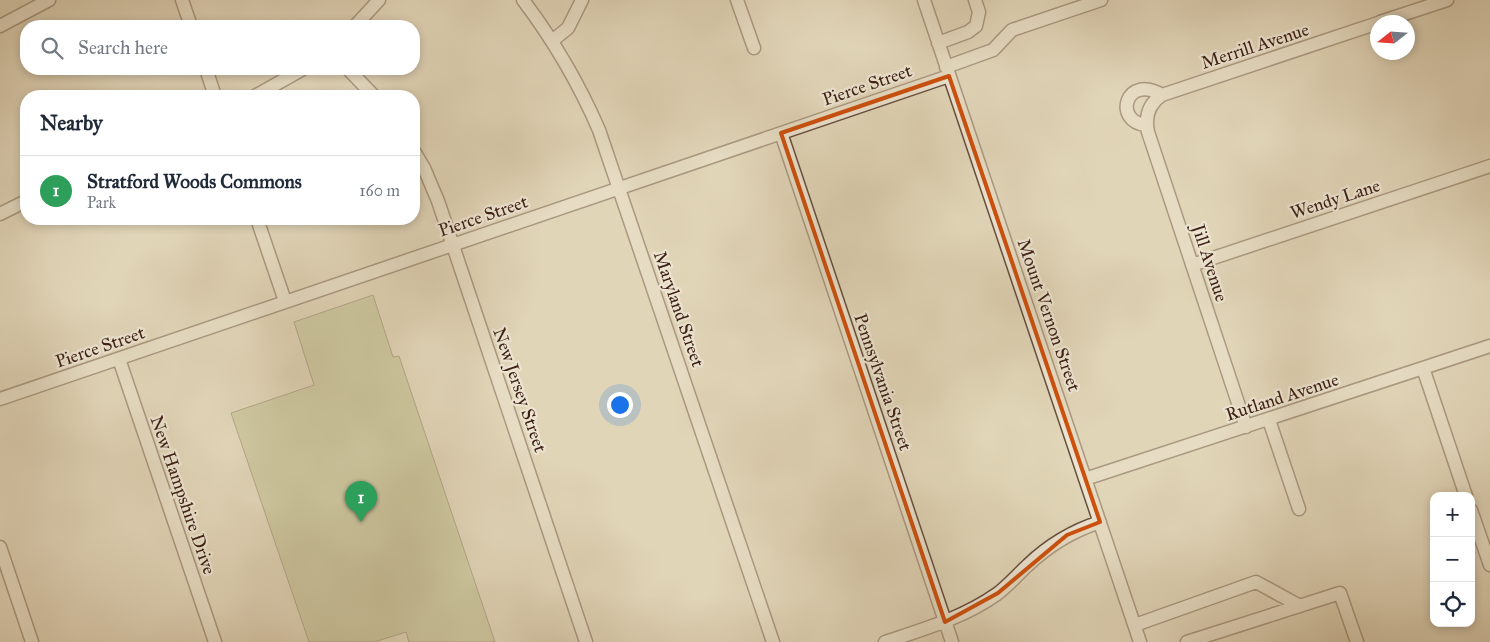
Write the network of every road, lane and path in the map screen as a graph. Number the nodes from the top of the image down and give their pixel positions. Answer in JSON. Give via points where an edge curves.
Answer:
{"nodes":[{"id":1,"x":49,"y":0,"type":"edge"},
{"id":2,"x":182,"y":0,"type":"edge"},
{"id":3,"x":379,"y":0,"type":"edge"},
{"id":4,"x":523,"y":0,"type":"edge"},
{"id":5,"x":582,"y":0,"type":"edge"},
{"id":6,"x":737,"y":0,"type":"edge"},
{"id":7,"x":924,"y":0,"type":"edge"},
{"id":8,"x":975,"y":0,"type":"edge"},
{"id":9,"x":1101,"y":0,"type":"edge"},
{"id":10,"x":1447,"y":0,"type":"edge"},
{"id":11,"x":1403,"y":15,"type":"edge"},
{"id":12,"x":189,"y":20,"type":"edge"},
{"id":13,"x":361,"y":20,"type":"edge"},
{"id":14,"x":0,"y":26,"type":"edge"},
{"id":15,"x":1370,"y":26,"type":"edge"},
{"id":16,"x":552,"y":41,"type":"junction"},
{"id":17,"x":938,"y":43,"type":"junction"},
{"id":18,"x":754,"y":48,"type":"dead end"},
{"id":19,"x":948,"y":72,"type":"junction"},
{"id":20,"x":208,"y":75,"type":"edge"},
{"id":21,"x":292,"y":75,"type":"edge"},
{"id":22,"x":354,"y":75,"type":"edge"},
{"id":23,"x":213,"y":90,"type":"edge"},
{"id":24,"x":266,"y":90,"type":"edge"},
{"id":25,"x":368,"y":90,"type":"edge"},
{"id":26,"x":1162,"y":95,"type":"junction"},
{"id":27,"x":1149,"y":108,"type":"joint"},
{"id":28,"x":1146,"y":125,"type":"junction"},
{"id":29,"x":781,"y":133,"type":"junction"},
{"id":30,"x":420,"y":161,"type":"edge"},
{"id":31,"x":1490,"y":166,"type":"edge"},
{"id":32,"x":619,"y":187,"type":"junction"},
{"id":33,"x":20,"y":204,"type":"edge"},
{"id":34,"x":0,"y":214,"type":"edge"},
{"id":35,"x":259,"y":225,"type":"edge"},
{"id":36,"x":453,"y":245,"type":"junction"},
{"id":37,"x":1192,"y":265,"type":"junction"},
{"id":38,"x":285,"y":301,"type":"junction"},
{"id":39,"x":1490,"y":346,"type":"edge"},
{"id":40,"x":119,"y":359,"type":"junction"},
{"id":41,"x":1423,"y":368,"type":"junction"},
{"id":42,"x":0,"y":399,"type":"edge"},
{"id":43,"x":1269,"y":420,"type":"junction"},
{"id":44,"x":1246,"y":427,"type":"junction"},
{"id":45,"x":1086,"y":480,"type":"junction"},
{"id":46,"x":1465,"y":492,"type":"edge"},
{"id":47,"x":1299,"y":509,"type":"dead end"},
{"id":48,"x":1100,"y":522,"type":"junction"},
{"id":49,"x":1475,"y":522,"type":"edge"},
{"id":50,"x":0,"y":547,"type":"edge"},
{"id":51,"x":1490,"y":565,"type":"edge"},
{"id":52,"x":1300,"y":606,"type":"junction"},
{"id":53,"x":945,"y":622,"type":"junction"},
{"id":54,"x":1135,"y":626,"type":"junction"},
{"id":55,"x":32,"y":642,"type":"edge"},
{"id":56,"x":215,"y":642,"type":"edge"},
{"id":57,"x":586,"y":642,"type":"edge"},
{"id":58,"x":773,"y":642,"type":"edge"},
{"id":59,"x":885,"y":642,"type":"edge"},
{"id":60,"x":952,"y":642,"type":"edge"},
{"id":61,"x":1140,"y":642,"type":"edge"},
{"id":62,"x":1188,"y":642,"type":"edge"},
{"id":63,"x":1357,"y":642,"type":"edge"}],
"edges":[{"from":1,"to":14,"type":"street"},
{"from":2,"to":12,"type":"street"},
{"from":3,"to":13,"type":"street"},
{"from":4,"to":16,"type":"street","name":"Maryland Street"},
{"from":5,"to":16,"type":"street","via":[[568,28]]},
{"from":6,"to":18,"type":"street"},
{"from":7,"to":17,"type":"street","name":"Mount Vernon Street"},
{"from":8,"to":17,"type":"street","via":[[979,12],[976,26]]},
{"from":9,"to":19,"type":"street","name":"Pierce Street","via":[[1012,30],[993,50]]},
{"from":10,"to":11,"type":"street","name":"Merrill Avenue"},
{"from":15,"to":26,"type":"street","name":"Merrill Avenue"},
{"from":16,"to":32,"type":"street","name":"Maryland Street","via":[[590,110]]},
{"from":17,"to":19,"type":"street","name":"Mount Vernon Street"},
{"from":19,"to":29,"type":"street","name":"Pierce Street"},
{"from":19,"to":45,"type":"street","name":"Mount Vernon Street"},
{"from":20,"to":23,"type":"street"},
{"from":21,"to":24,"type":"street"},
{"from":22,"to":25,"type":"street"},
{"from":26,"to":27,"type":"street","name":"Merrill Avenue"},
{"from":26,"to":28,"type":"street","via":[[1145,88],[1132,92],[1128,98],[1126,105],[1130,117],[1136,123]]},
{"from":27,"to":28,"type":"street","name":"Jill Avenue"},
{"from":28,"to":37,"type":"street","name":"Jill Avenue"},
{"from":29,"to":32,"type":"street","name":"Pierce Street"},
{"from":29,"to":53,"type":"street","name":"Pennsylvania Street"},
{"from":30,"to":36,"type":"street","name":"New Jersey Street"},
{"from":31,"to":37,"type":"street","name":"Wendy Lane"},
{"from":32,"to":36,"type":"street","name":"Pierce Street"},
{"from":32,"to":58,"type":"street","name":"Maryland Street"},
{"from":33,"to":34,"type":"street"},
{"from":35,"to":38,"type":"street"},
{"from":36,"to":38,"type":"street","name":"Pierce Street"},
{"from":36,"to":57,"type":"street","name":"New Jersey Street"},
{"from":37,"to":44,"type":"street","name":"Jill Avenue"},
{"from":38,"to":40,"type":"street","name":"Pierce Street"},
{"from":39,"to":41,"type":"street","name":"Rutland Avenue"},
{"from":40,"to":42,"type":"street","name":"Pierce Street"},
{"from":40,"to":56,"type":"street","name":"New Hampshire Drive"},
{"from":41,"to":43,"type":"street","name":"Rutland Avenue"},
{"from":41,"to":46,"type":"street"},
{"from":43,"to":44,"type":"street","name":"Rutland Avenue"},
{"from":43,"to":47,"type":"street"},
{"from":44,"to":45,"type":"street","name":"Rutland Avenue"},
{"from":45,"to":48,"type":"street","name":"Mount Vernon Street"},
{"from":48,"to":53,"type":"street","via":[[1067,535],[1046,549],[998,593]]},
{"from":48,"to":54,"type":"street","name":"Mount Vernon Street"},
{"from":49,"to":51,"type":"street"},
{"from":50,"to":55,"type":"street"},
{"from":52,"to":54,"type":"street","via":[[1256,582]]},
{"from":52,"to":62,"type":"street"},
{"from":52,"to":63,"type":"street","via":[[1340,593]]},
{"from":53,"to":59,"type":"street"},
{"from":53,"to":60,"type":"street","name":"Pennsylvania Street"},
{"from":54,"to":61,"type":"street","name":"Mount Vernon Street"}]}
